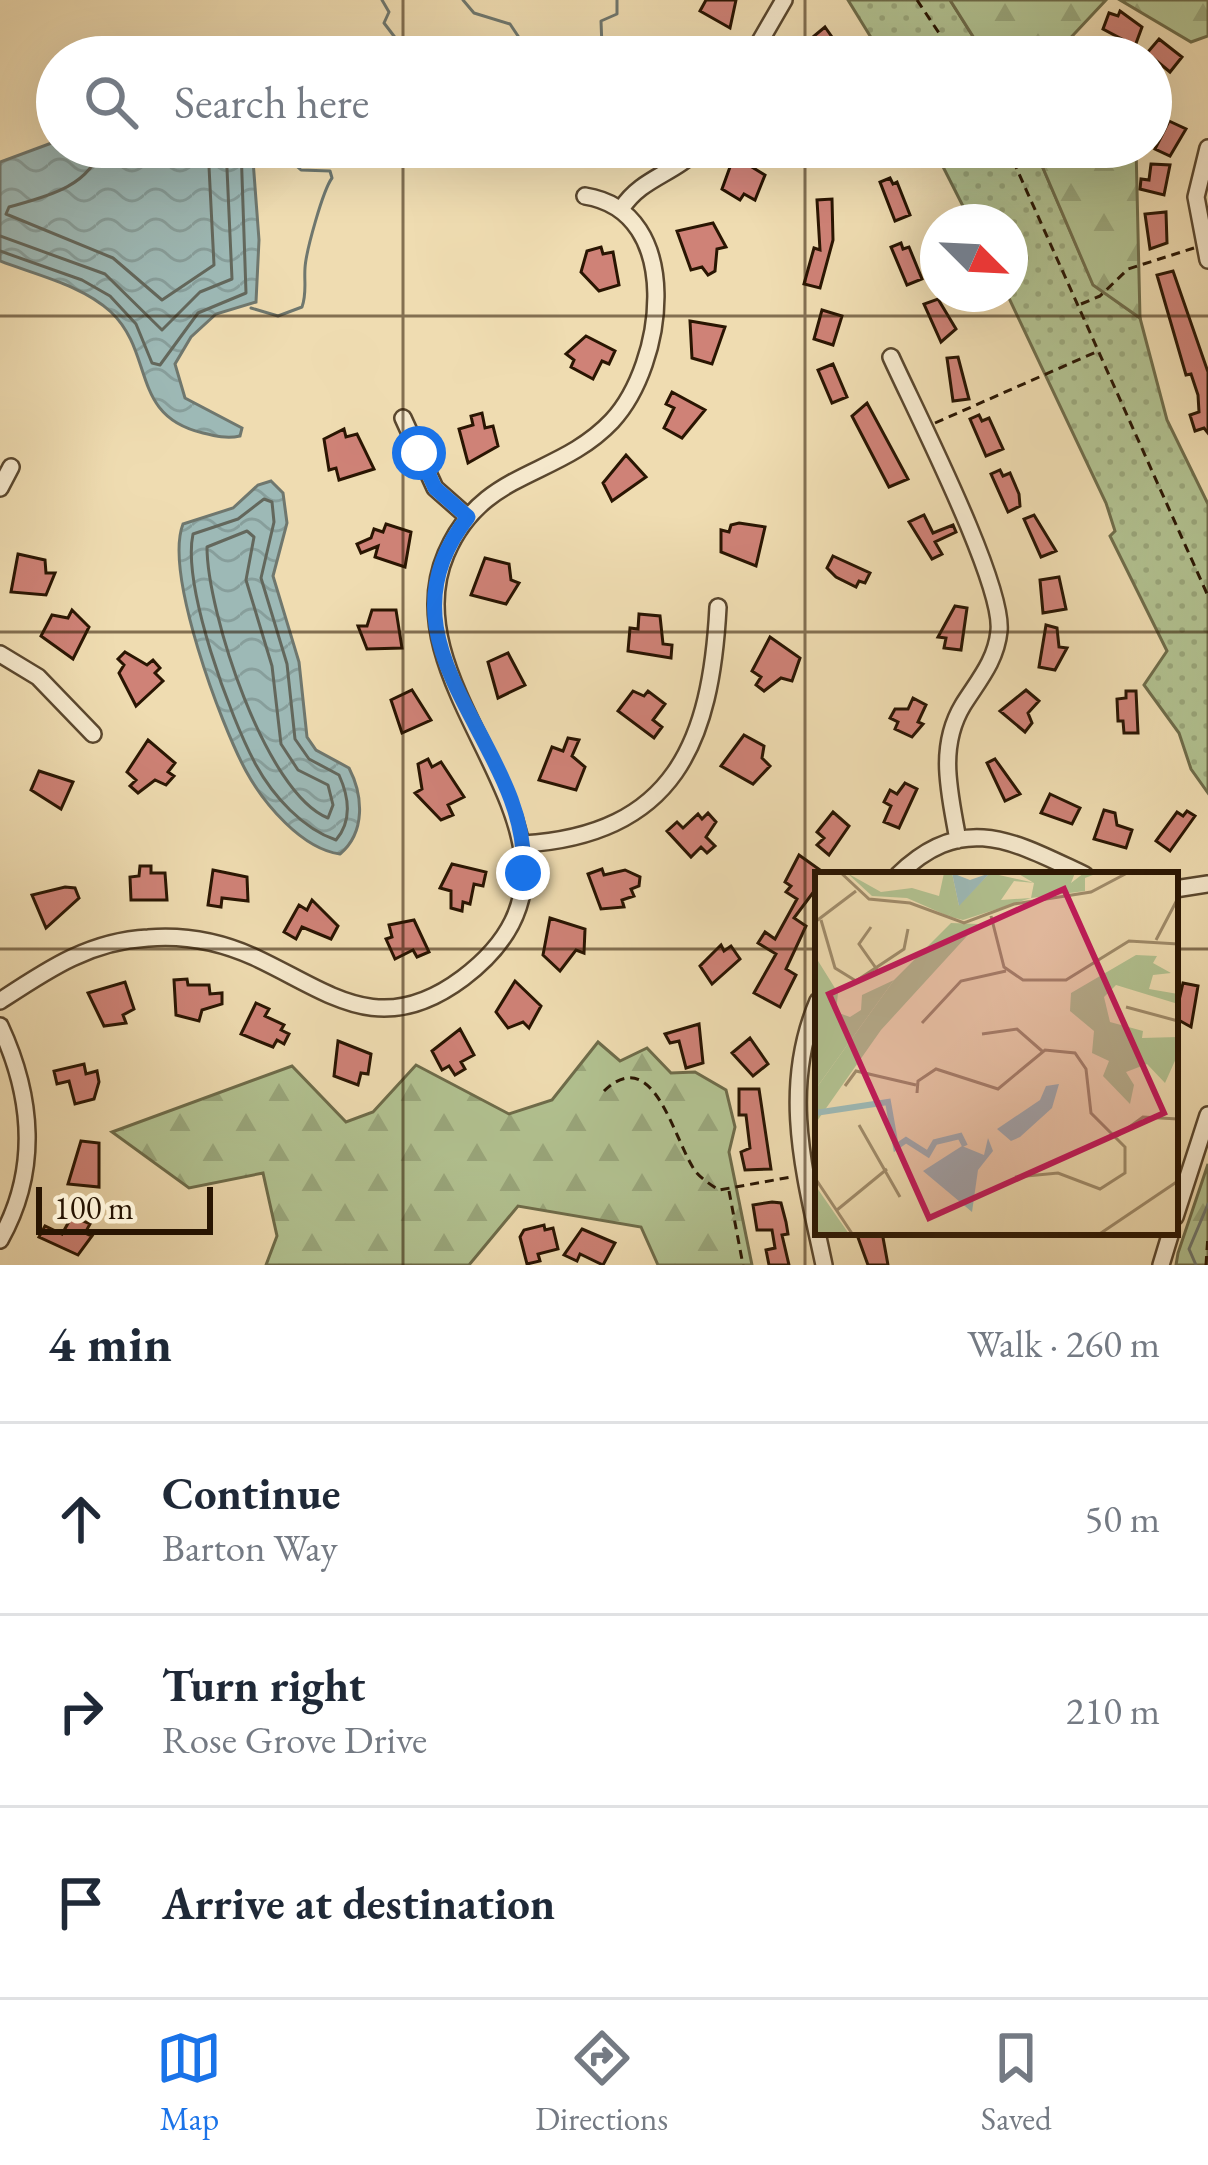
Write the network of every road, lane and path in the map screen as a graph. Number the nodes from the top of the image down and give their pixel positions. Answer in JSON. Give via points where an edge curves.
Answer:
{"nodes":[{"id":1,"x":784,"y":0,"type":"edge"},
{"id":2,"x":916,"y":0,"type":"edge"},
{"id":3,"x":763,"y":36,"type":"edge"},
{"id":4,"x":943,"y":36,"type":"edge"},
{"id":5,"x":1208,"y":148,"type":"edge"},
{"id":6,"x":672,"y":168,"type":"edge"},
{"id":7,"x":1017,"y":168,"type":"edge"},
{"id":8,"x":585,"y":196,"type":"dead end"},
{"id":9,"x":622,"y":208,"type":"junction"},
{"id":10,"x":1206,"y":252,"type":"edge"},
{"id":11,"x":1080,"y":305,"type":"junction"},
{"id":12,"x":1098,"y":351,"type":"junction"},
{"id":13,"x":891,"y":358,"type":"dead end"},
{"id":14,"x":403,"y":418,"type":"dead end"},
{"id":15,"x":922,"y":428,"type":"junction"},
{"id":16,"x":11,"y":467,"type":"dead end"},
{"id":17,"x":0,"y":488,"type":"edge"},
{"id":18,"x":468,"y":517,"type":"junction"},
{"id":19,"x":1208,"y":596,"type":"edge"},
{"id":20,"x":718,"y":607,"type":"dead end"},
{"id":21,"x":0,"y":654,"type":"edge"},
{"id":22,"x":93,"y":734,"type":"dead end"},
{"id":23,"x":958,"y":840,"type":"junction"},
{"id":24,"x":523,"y":844,"type":"junction"},
{"id":25,"x":902,"y":872,"type":"edge"},
{"id":26,"x":1079,"y":872,"type":"edge"},
{"id":27,"x":1208,"y":884,"type":"edge"},
{"id":28,"x":1178,"y":889,"type":"edge"},
{"id":29,"x":0,"y":1001,"type":"edge"},
{"id":30,"x":815,"y":1009,"type":"edge"},
{"id":31,"x":0,"y":1026,"type":"edge"},
{"id":32,"x":604,"y":1090,"type":"dead end"},
{"id":33,"x":1208,"y":1115,"type":"edge"},
{"id":34,"x":805,"y":1174,"type":"junction"},
{"id":35,"x":729,"y":1189,"type":"junction"},
{"id":36,"x":1178,"y":1208,"type":"edge"},
{"id":37,"x":815,"y":1222,"type":"edge"},
{"id":38,"x":818,"y":1235,"type":"edge"},
{"id":39,"x":1170,"y":1235,"type":"edge"},
{"id":40,"x":1208,"y":1235,"type":"edge"},
{"id":41,"x":0,"y":1240,"type":"edge"},
{"id":42,"x":743,"y":1265,"type":"edge"},
{"id":43,"x":824,"y":1265,"type":"edge"},
{"id":44,"x":1161,"y":1265,"type":"edge"},
{"id":45,"x":1206,"y":1265,"type":"edge"}],
"edges":[{"from":1,"to":3,"type":"street"},
{"from":2,"to":4,"type":"path"},
{"from":5,"to":10,"type":"street","via":[[1196,197]]},
{"from":6,"to":9,"type":"street","via":[[643,183]]},
{"from":7,"to":11,"type":"path"},
{"from":8,"to":9,"type":"street"},
{"from":9,"to":18,"type":"street","via":[[644,238],[655,301],[637,386],[590,440],[508,480]]},
{"from":10,"to":11,"type":"path","via":[[1128,269]]},
{"from":11,"to":12,"type":"path"},
{"from":12,"to":15,"type":"path"},
{"from":12,"to":19,"type":"path"},
{"from":13,"to":15,"type":"street"},
{"from":14,"to":18,"type":"street","via":[[435,488]]},
{"from":15,"to":23,"type":"street","via":[[1000,616],[990,664],[950,735],[946,771]]},
{"from":16,"to":17,"type":"street"},
{"from":18,"to":24,"type":"street","via":[[440,568],[436,632]]},
{"from":20,"to":24,"type":"street","via":[[709,704],[673,775],[604,827]]},
{"from":21,"to":22,"type":"street","via":[[38,677]]},
{"from":23,"to":25,"type":"street"},
{"from":23,"to":26,"type":"street","via":[[1012,840]]},
{"from":24,"to":29,"type":"street","via":[[520,891],[500,938],[459,981],[418,1000],[340,1002],[239,951],[164,937],[77,954]]},
{"from":27,"to":28,"type":"street"},
{"from":30,"to":34,"type":"street","via":[[796,1090]]},
{"from":31,"to":41,"type":"street","via":[[21,1080],[28,1151]]},
{"from":32,"to":35,"type":"path","via":[[619,1076],[647,1086],[669,1111],[695,1170],[718,1190]]},
{"from":33,"to":36,"type":"street"},
{"from":34,"to":35,"type":"path"},
{"from":34,"to":37,"type":"street"},
{"from":35,"to":42,"type":"path"},
{"from":38,"to":43,"type":"street"},
{"from":39,"to":44,"type":"street"},
{"from":40,"to":45,"type":"path"}]}
